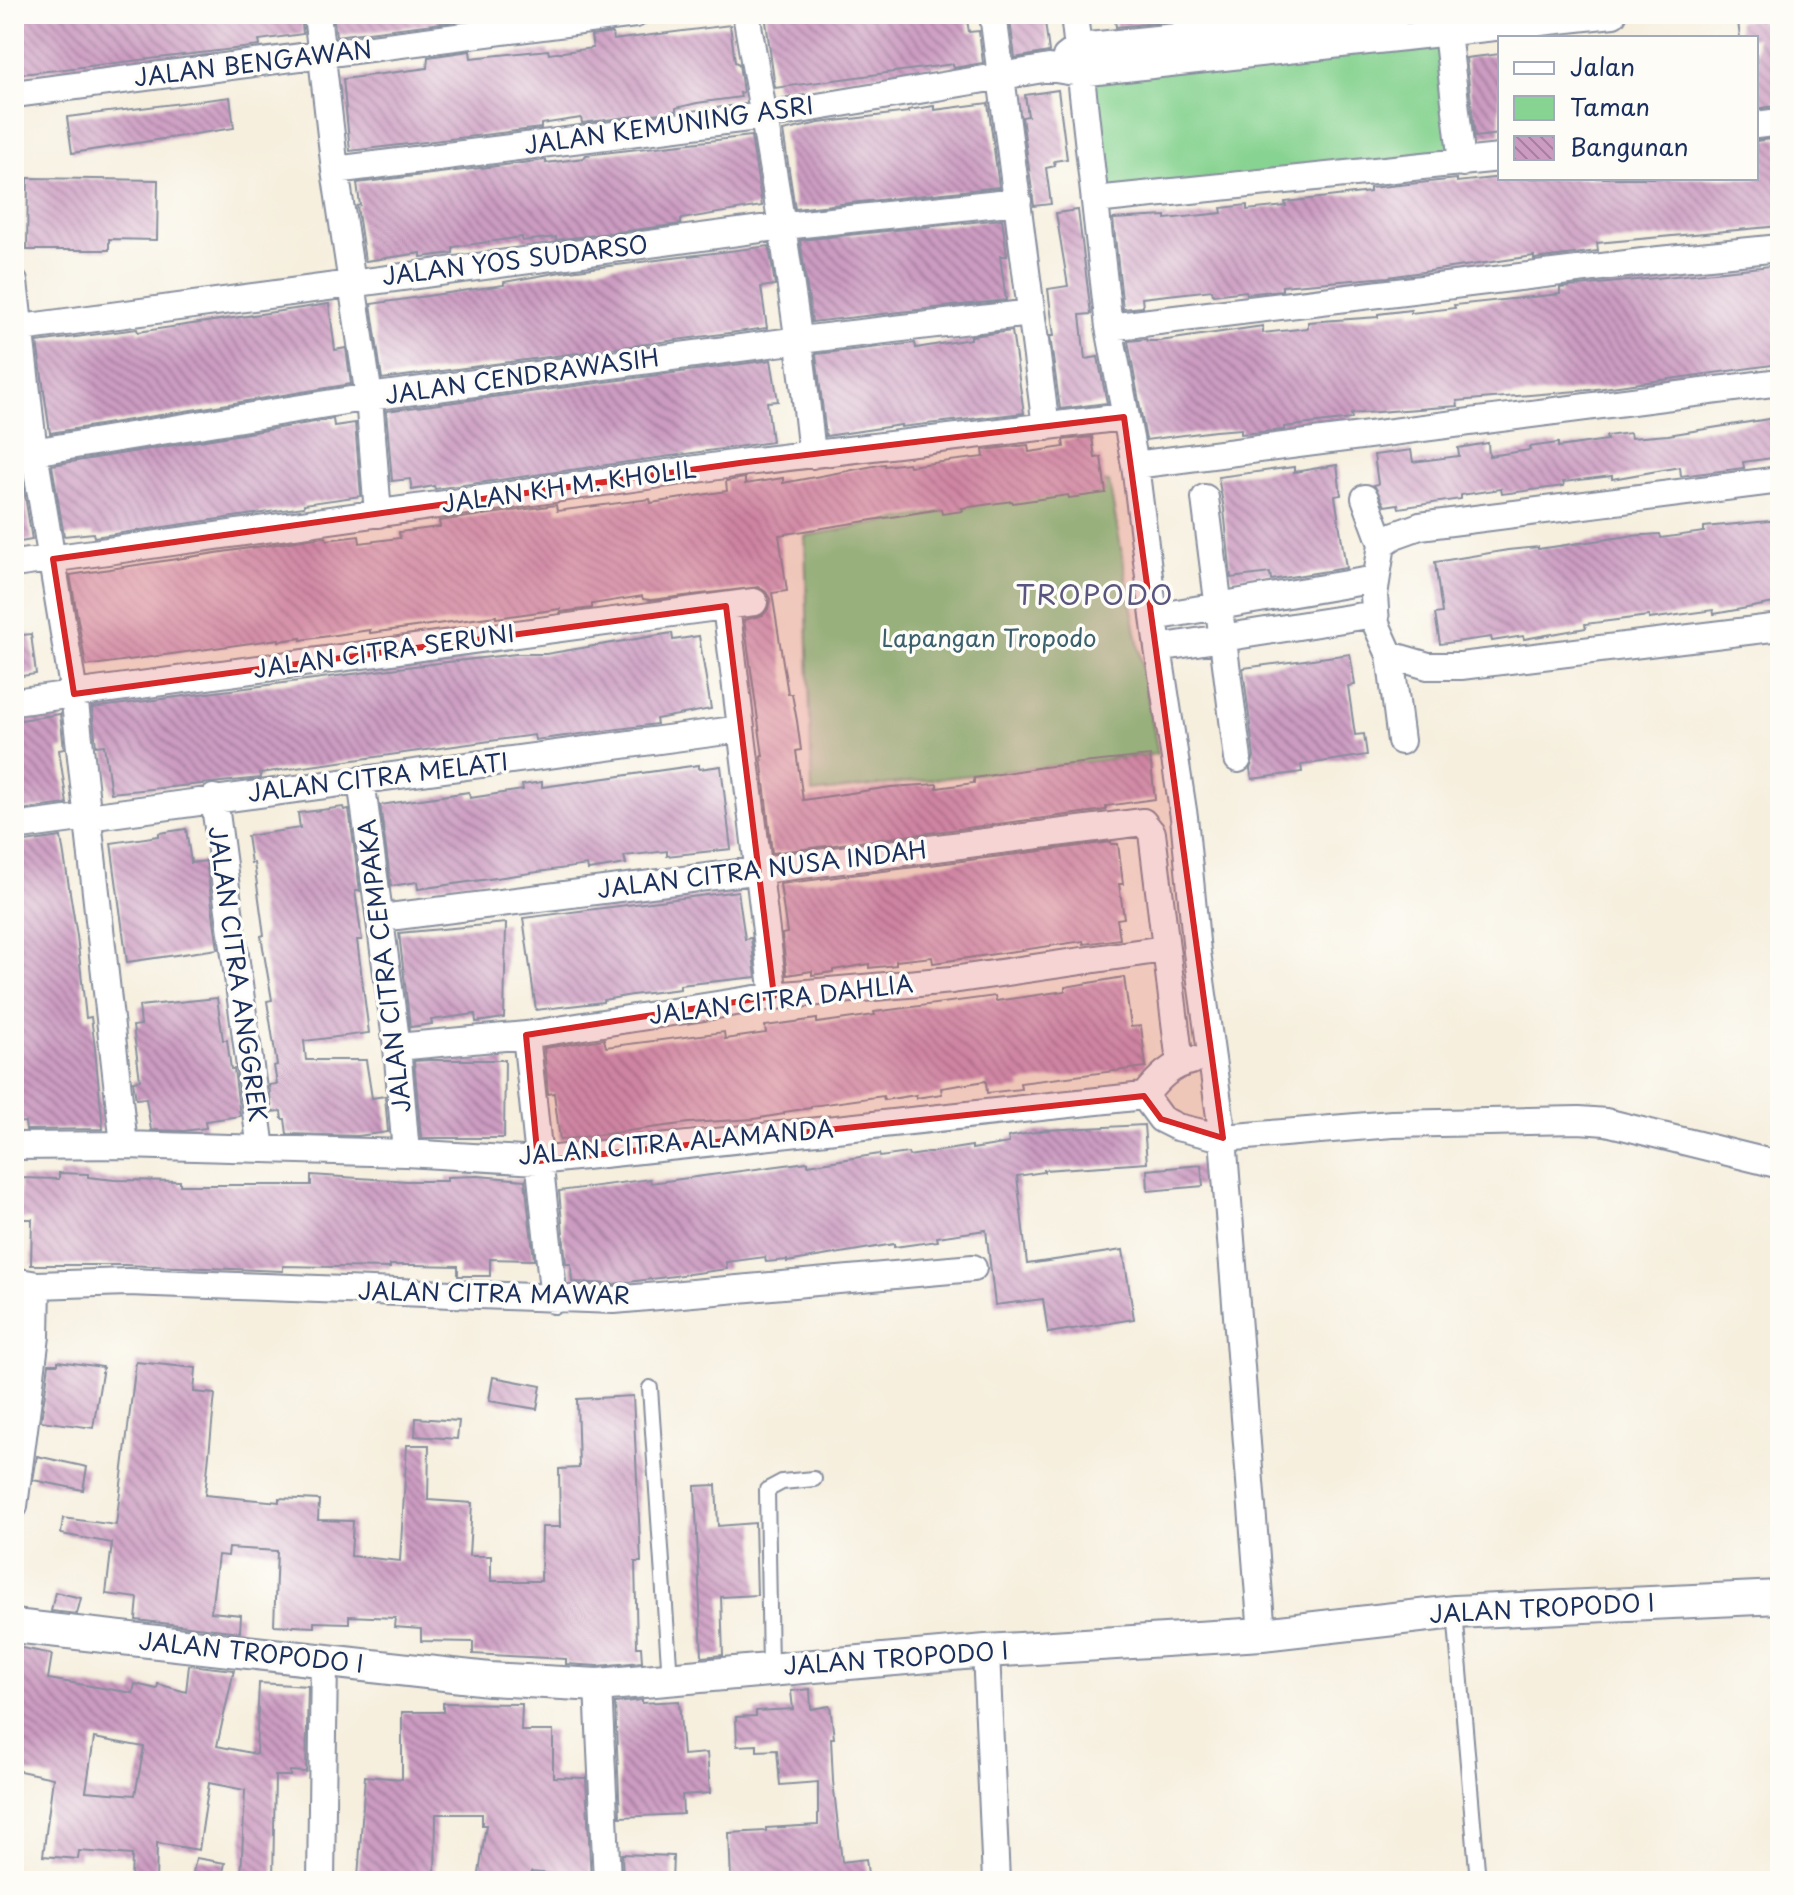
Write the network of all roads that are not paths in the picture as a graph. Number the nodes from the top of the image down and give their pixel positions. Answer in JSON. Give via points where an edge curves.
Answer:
{"nodes":[{"id":1,"x":317,"y":14,"type":"edge"},
{"id":2,"x":635,"y":14,"type":"edge"},
{"id":3,"x":746,"y":14,"type":"edge"},
{"id":4,"x":993,"y":14,"type":"edge"},
{"id":5,"x":1074,"y":14,"type":"edge"},
{"id":6,"x":1397,"y":14,"type":"edge"},
{"id":7,"x":1613,"y":14,"type":"edge"},
{"id":8,"x":1526,"y":19,"type":"edge"},
{"id":9,"x":1447,"y":32,"type":"junction"},
{"id":10,"x":321,"y":56,"type":"junction"},
{"id":11,"x":1080,"y":60,"type":"junction"},
{"id":12,"x":1001,"y":76,"type":"junction"},
{"id":13,"x":14,"y":94,"type":"edge"},
{"id":14,"x":764,"y":116,"type":"junction"},
{"id":15,"x":1780,"y":122,"type":"edge"},
{"id":16,"x":1758,"y":125,"type":"edge"},
{"id":17,"x":1498,"y":158,"type":"edge"},
{"id":18,"x":1462,"y":163,"type":"junction"},
{"id":19,"x":335,"y":170,"type":"junction"},
{"id":20,"x":1095,"y":200,"type":"junction"},
{"id":21,"x":1018,"y":201,"type":"junction"},
{"id":22,"x":784,"y":226,"type":"junction"},
{"id":23,"x":1780,"y":248,"type":"edge"},
{"id":24,"x":14,"y":282,"type":"edge"},
{"id":25,"x":352,"y":283,"type":"junction"},
{"id":26,"x":1031,"y":313,"type":"junction"},
{"id":27,"x":1109,"y":327,"type":"junction"},
{"id":28,"x":17,"y":329,"type":"edge"},
{"id":29,"x":800,"y":340,"type":"junction"},
{"id":30,"x":1780,"y":382,"type":"edge"},
{"id":31,"x":369,"y":397,"type":"junction"},
{"id":32,"x":1124,"y":417,"type":"junction"},
{"id":33,"x":1046,"y":427,"type":"junction"},
{"id":34,"x":24,"y":453,"type":"edge"},
{"id":35,"x":812,"y":455,"type":"junction"},
{"id":36,"x":1135,"y":465,"type":"junction"},
{"id":37,"x":1780,"y":480,"type":"edge"},
{"id":38,"x":1205,"y":498,"type":"dead end"},
{"id":39,"x":1365,"y":498,"type":"dead end"},
{"id":40,"x":378,"y":514,"type":"junction"},
{"id":41,"x":1382,"y":544,"type":"junction"},
{"id":42,"x":53,"y":559,"type":"junction"},
{"id":43,"x":14,"y":564,"type":"edge"},
{"id":44,"x":1376,"y":579,"type":"junction"},
{"id":45,"x":754,"y":602,"type":"dead end"},
{"id":46,"x":726,"y":606,"type":"junction"},
{"id":47,"x":1219,"y":606,"type":"junction"},
{"id":48,"x":1375,"y":614,"type":"junction"},
{"id":49,"x":1154,"y":617,"type":"junction"},
{"id":50,"x":1780,"y":627,"type":"edge"},
{"id":51,"x":1224,"y":638,"type":"junction"},
{"id":52,"x":1158,"y":648,"type":"junction"},
{"id":53,"x":1390,"y":655,"type":"junction"},
{"id":54,"x":74,"y":694,"type":"junction"},
{"id":55,"x":14,"y":702,"type":"edge"},
{"id":56,"x":741,"y":729,"type":"junction"},
{"id":57,"x":1401,"y":741,"type":"dead end"},
{"id":58,"x":1238,"y":759,"type":"dead end"},
{"id":59,"x":361,"y":780,"type":"junction"},
{"id":60,"x":214,"y":798,"type":"junction"},
{"id":61,"x":89,"y":816,"type":"junction"},
{"id":62,"x":14,"y":827,"type":"edge"},
{"id":63,"x":758,"y":871,"type":"junction"},
{"id":64,"x":381,"y":918,"type":"junction"},
{"id":65,"x":1164,"y":949,"type":"junction"},
{"id":66,"x":774,"y":996,"type":"junction"},
{"id":67,"x":526,"y":1035,"type":"junction"},
{"id":68,"x":397,"y":1047,"type":"junction"},
{"id":69,"x":1211,"y":1058,"type":"junction"},
{"id":70,"x":1180,"y":1063,"type":"junction"},
{"id":71,"x":1144,"y":1096,"type":"junction"},
{"id":72,"x":1223,"y":1138,"type":"junction"},
{"id":73,"x":124,"y":1145,"type":"junction"},
{"id":74,"x":14,"y":1146,"type":"edge"},
{"id":75,"x":261,"y":1149,"type":"junction"},
{"id":76,"x":406,"y":1153,"type":"junction"},
{"id":77,"x":538,"y":1161,"type":"junction"},
{"id":78,"x":1780,"y":1165,"type":"edge"},
{"id":79,"x":973,"y":1268,"type":"dead end"},
{"id":80,"x":26,"y":1283,"type":"edge"},
{"id":81,"x":554,"y":1300,"type":"junction"},
{"id":82,"x":650,"y":1388,"type":"dead end"},
{"id":83,"x":814,"y":1479,"type":"dead end"},
{"id":84,"x":14,"y":1506,"type":"edge"},
{"id":85,"x":1780,"y":1597,"type":"edge"},
{"id":86,"x":1455,"y":1612,"type":"junction"},
{"id":87,"x":14,"y":1626,"type":"edge"},
{"id":88,"x":1262,"y":1634,"type":"junction"},
{"id":89,"x":986,"y":1651,"type":"junction"},
{"id":90,"x":324,"y":1660,"type":"junction"},
{"id":91,"x":770,"y":1669,"type":"junction"},
{"id":92,"x":670,"y":1680,"type":"junction"},
{"id":93,"x":598,"y":1685,"type":"junction"},
{"id":94,"x":321,"y":1881,"type":"edge"},
{"id":95,"x":607,"y":1881,"type":"edge"},
{"id":96,"x":996,"y":1881,"type":"edge"},
{"id":97,"x":1478,"y":1881,"type":"edge"}],
"edges":[{"from":1,"to":10,"type":"street"},
{"from":2,"to":10,"type":"street","name":"JALAN BENGAWAN"},
{"from":3,"to":14,"type":"street"},
{"from":4,"to":12,"type":"street"},
{"from":5,"to":11,"type":"street"},
{"from":6,"to":11,"type":"street"},
{"from":7,"to":8,"type":"street"},
{"from":8,"to":9,"type":"street"},
{"from":9,"to":11,"type":"street"},
{"from":9,"to":18,"type":"street"},
{"from":10,"to":13,"type":"street","name":"JALAN BENGAWAN"},
{"from":10,"to":19,"type":"street"},
{"from":11,"to":12,"type":"street","name":"JALAN KEMUNING ASRI"},
{"from":11,"to":20,"type":"street"},
{"from":12,"to":14,"type":"street","name":"JALAN KEMUNING ASRI"},
{"from":12,"to":21,"type":"street"},
{"from":14,"to":19,"type":"street","name":"JALAN KEMUNING ASRI"},
{"from":14,"to":22,"type":"street"},
{"from":15,"to":16,"type":"street"},
{"from":17,"to":18,"type":"street"},
{"from":18,"to":20,"type":"street"},
{"from":19,"to":25,"type":"street"},
{"from":20,"to":27,"type":"street"},
{"from":21,"to":22,"type":"street","name":"JALAN YOS SUDARSO"},
{"from":21,"to":26,"type":"street"},
{"from":22,"to":25,"type":"street","name":"JALAN YOS SUDARSO"},
{"from":22,"to":29,"type":"street"},
{"from":23,"to":27,"type":"street"},
{"from":24,"to":28,"type":"street"},
{"from":25,"to":28,"type":"street","name":"JALAN YOS SUDARSO"},
{"from":25,"to":31,"type":"street"},
{"from":26,"to":29,"type":"street","name":"JALAN CENDRAWASIH"},
{"from":26,"to":33,"type":"street"},
{"from":27,"to":32,"type":"street"},
{"from":28,"to":34,"type":"street"},
{"from":29,"to":31,"type":"street","name":"JALAN CENDRAWASIH"},
{"from":29,"to":35,"type":"street"},
{"from":30,"to":36,"type":"street"},
{"from":31,"to":34,"type":"street","name":"JALAN CENDRAWASIH"},
{"from":31,"to":40,"type":"street"},
{"from":32,"to":33,"type":"street","name":"JALAN KH M. KHOLIL"},
{"from":32,"to":36,"type":"street"},
{"from":33,"to":35,"type":"street","name":"JALAN KH M. KHOLIL"},
{"from":34,"to":42,"type":"street"},
{"from":35,"to":40,"type":"street","name":"JALAN KH M. KHOLIL"},
{"from":36,"to":49,"type":"street"},
{"from":37,"to":41,"type":"street","via":[[1420,526]]},
{"from":38,"to":47,"type":"street"},
{"from":39,"to":41,"type":"street"},
{"from":40,"to":42,"type":"street","name":"JALAN KH M. KHOLIL"},
{"from":41,"to":44,"type":"street"},
{"from":42,"to":43,"type":"street","name":"JALAN KH M. KHOLIL"},
{"from":42,"to":54,"type":"street"},
{"from":44,"to":47,"type":"street"},
{"from":44,"to":48,"type":"street"},
{"from":45,"to":46,"type":"street","name":"JALAN CITRA SERUNI"},
{"from":46,"to":54,"type":"street","name":"JALAN CITRA SERUNI"},
{"from":46,"to":56,"type":"street"},
{"from":47,"to":49,"type":"street"},
{"from":47,"to":51,"type":"street"},
{"from":48,"to":51,"type":"street"},
{"from":48,"to":53,"type":"street"},
{"from":49,"to":52,"type":"street"},
{"from":50,"to":53,"type":"street","via":[[1461,666],[1428,666]]},
{"from":51,"to":52,"type":"street"},
{"from":51,"to":58,"type":"street"},
{"from":52,"to":69,"type":"street","via":[[1184,817]]},
{"from":53,"to":57,"type":"street"},
{"from":54,"to":55,"type":"street","name":"JALAN CITRA SERUNI"},
{"from":54,"to":61,"type":"street"},
{"from":56,"to":59,"type":"street","name":"JALAN CITRA MELATI"},
{"from":56,"to":63,"type":"street"},
{"from":59,"to":60,"type":"street","name":"JALAN CITRA MELATI"},
{"from":59,"to":64,"type":"street","name":"JALAN CITRA CEMPAKA"},
{"from":60,"to":61,"type":"street","name":"JALAN CITRA MELATI"},
{"from":60,"to":75,"type":"street","name":"JALAN CITRA ANGGREK"},
{"from":61,"to":62,"type":"street","name":"JALAN CITRA MELATI"},
{"from":61,"to":73,"type":"street"},
{"from":63,"to":64,"type":"street","name":"JALAN CITRA NUSA INDAH"},
{"from":63,"to":65,"type":"street","name":"JALAN CITRA NUSA INDAH","via":[[1143,822],[1152,833]]},
{"from":63,"to":66,"type":"street"},
{"from":64,"to":68,"type":"street","name":"JALAN CITRA CEMPAKA"},
{"from":65,"to":66,"type":"street","name":"JALAN CITRA DAHLIA","via":[[952,980]]},
{"from":65,"to":70,"type":"street"},
{"from":66,"to":67,"type":"street","name":"JALAN CITRA DAHLIA"},
{"from":67,"to":68,"type":"street","name":"JALAN CITRA DAHLIA"},
{"from":67,"to":77,"type":"street"},
{"from":68,"to":76,"type":"street","name":"JALAN CITRA CEMPAKA"},
{"from":69,"to":70,"type":"street"},
{"from":69,"to":72,"type":"street"},
{"from":70,"to":71,"type":"street","via":[[1163,1073]]},
{"from":71,"to":72,"type":"street","via":[[1161,1119]]},
{"from":71,"to":77,"type":"street","name":"JALAN CITRA ALAMANDA"},
{"from":72,"to":78,"type":"street","via":[[1392,1124],[1579,1120]]},
{"from":72,"to":88,"type":"street"},
{"from":73,"to":74,"type":"street","name":"JALAN CITRA ALAMANDA"},
{"from":73,"to":75,"type":"street","name":"JALAN CITRA ALAMANDA"},
{"from":75,"to":76,"type":"street","name":"JALAN CITRA ALAMANDA"},
{"from":76,"to":77,"type":"street","name":"JALAN CITRA ALAMANDA"},
{"from":77,"to":81,"type":"street"},
{"from":79,"to":81,"type":"street","name":"JALAN CITRA MAWAR","via":[[614,1300]]},
{"from":80,"to":81,"type":"street","name":"JALAN CITRA MAWAR","via":[[128,1282]]},
{"from":80,"to":84,"type":"street","via":[[36,1336]]},
{"from":82,"to":92,"type":"lane"},
{"from":83,"to":91,"type":"lane","via":[[782,1482],[767,1490]]},
{"from":85,"to":86,"type":"street","name":"JALAN TROPODO I"},
{"from":86,"to":88,"type":"street","name":"JALAN TROPODO I"},
{"from":86,"to":97,"type":"lane"},
{"from":87,"to":90,"type":"street","name":"JALAN TROPODO I"},
{"from":88,"to":89,"type":"street","name":"JALAN TROPODO I"},
{"from":89,"to":91,"type":"street","name":"JALAN TROPODO I"},
{"from":89,"to":96,"type":"street"},
{"from":90,"to":93,"type":"street","name":"JALAN TROPODO I"},
{"from":90,"to":94,"type":"street"},
{"from":91,"to":92,"type":"street","name":"JALAN TROPODO I"},
{"from":92,"to":93,"type":"street","name":"JALAN TROPODO I"},
{"from":93,"to":95,"type":"street"}]}
